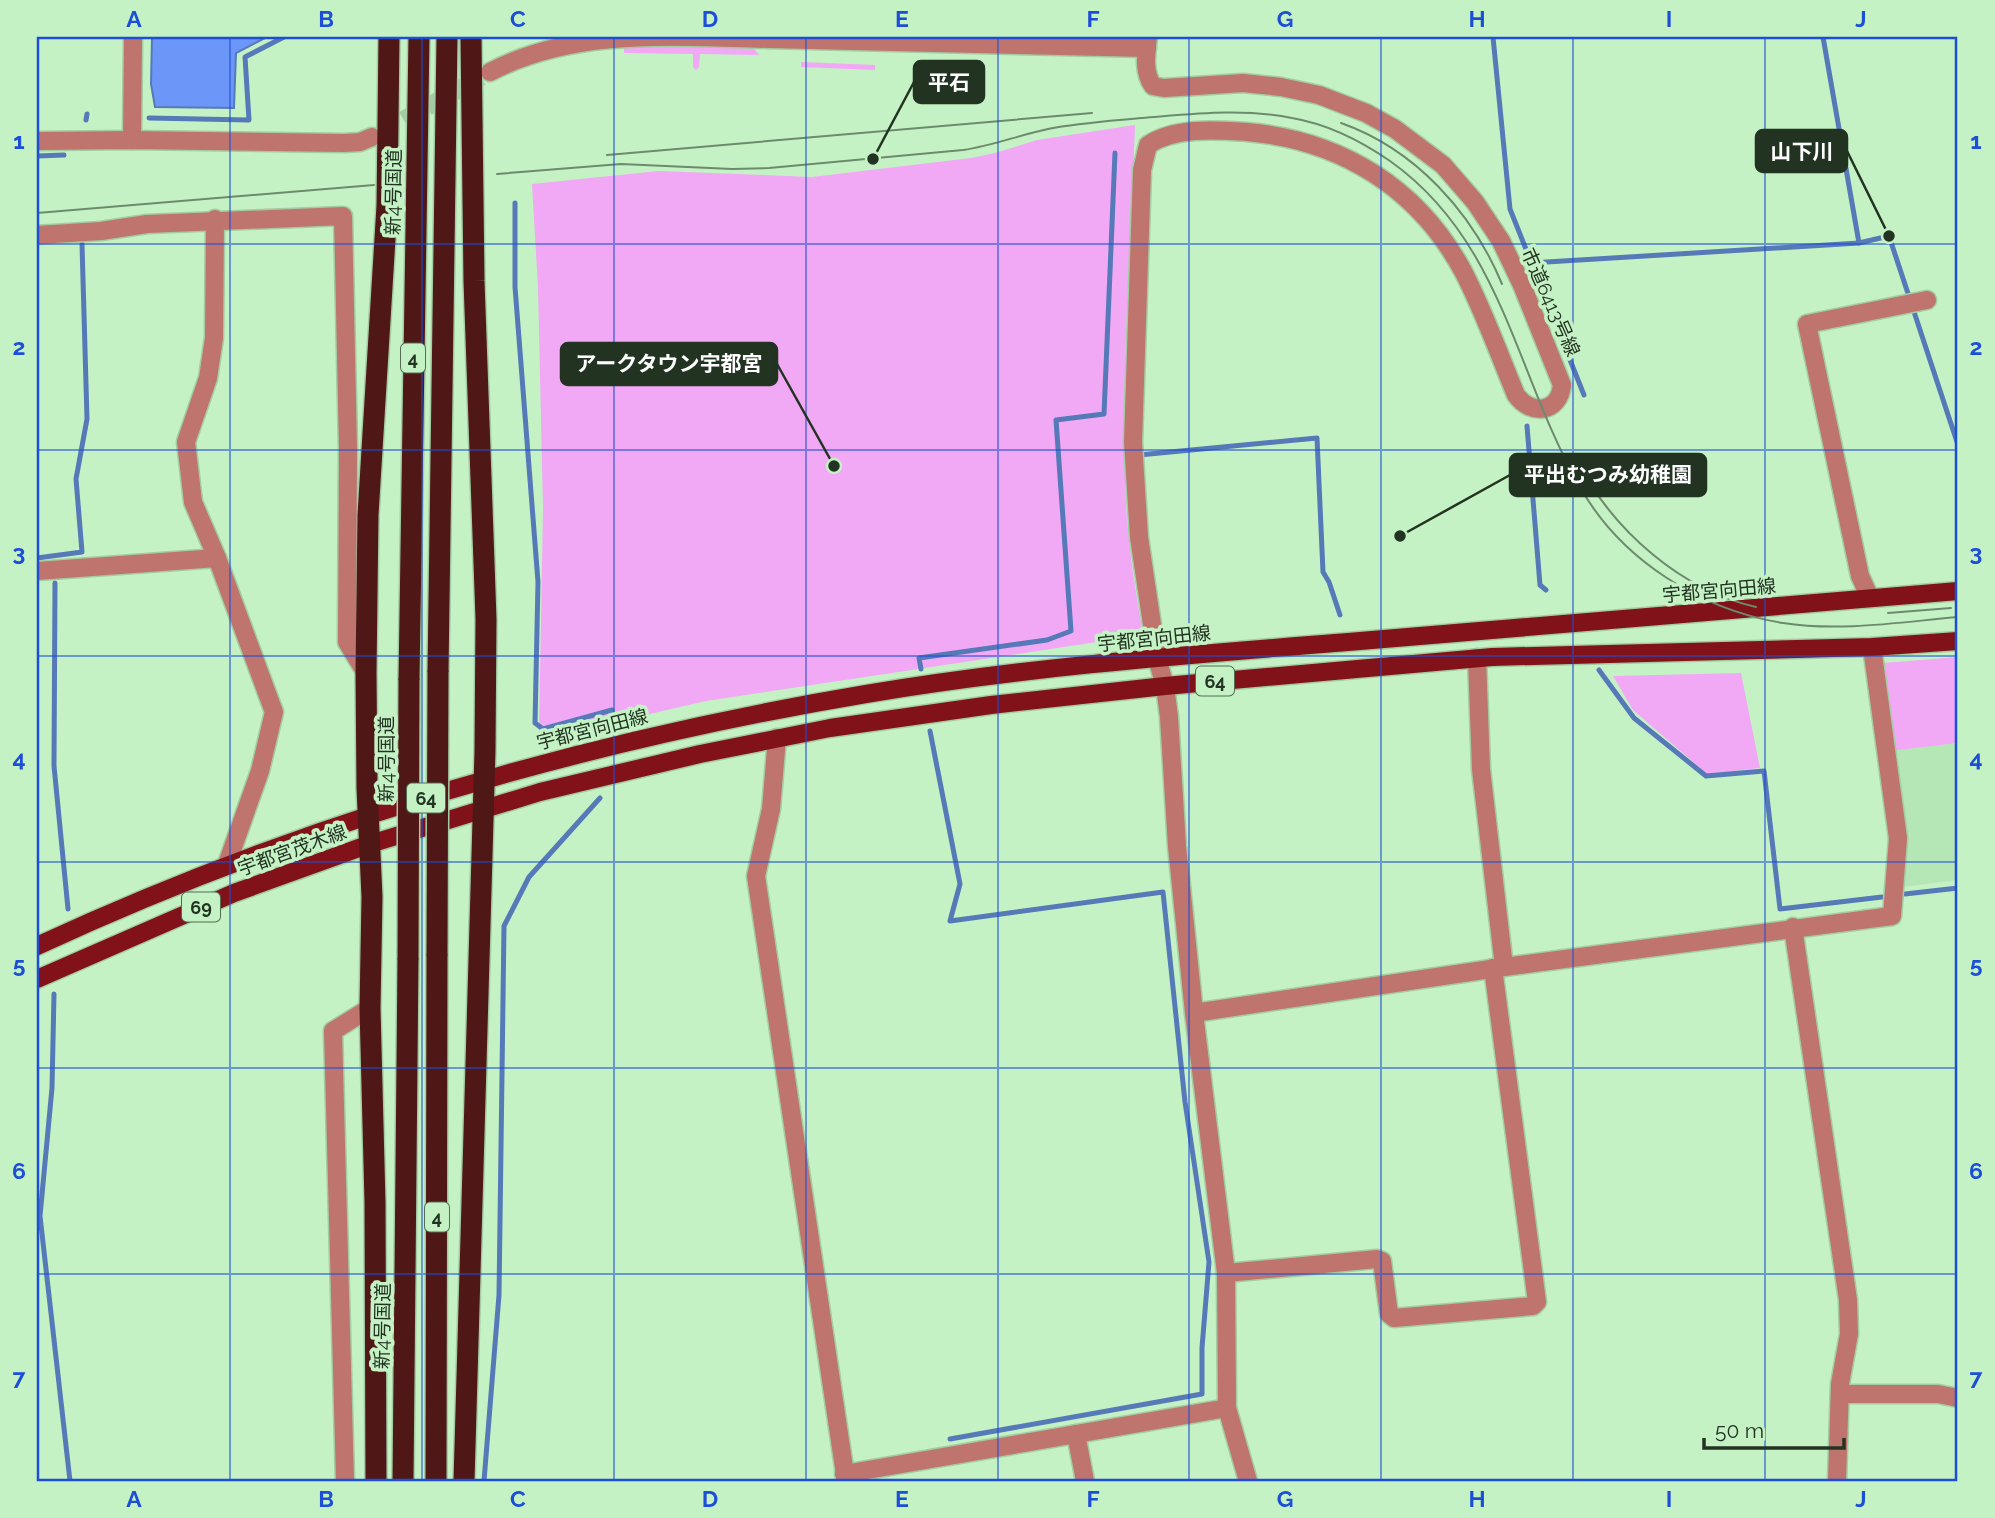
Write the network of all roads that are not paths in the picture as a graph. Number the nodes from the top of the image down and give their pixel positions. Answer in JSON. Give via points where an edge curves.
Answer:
{"nodes":[{"id":1,"x":133,"y":37,"type":"edge"},
{"id":2,"x":389,"y":37,"type":"edge"},
{"id":3,"x":419,"y":37,"type":"edge"},
{"id":4,"x":447,"y":37,"type":"edge"},
{"id":5,"x":471,"y":37,"type":"edge"},
{"id":6,"x":770,"y":38,"type":"edge"},
{"id":7,"x":1147,"y":43,"type":"edge"},
{"id":8,"x":491,"y":72,"type":"tunnel mouth"},
{"id":9,"x":372,"y":137,"type":"tunnel mouth"},
{"id":10,"x":132,"y":140,"type":"junction"},
{"id":11,"x":37,"y":142,"type":"edge"},
{"id":12,"x":215,"y":219,"type":"junction"},
{"id":13,"x":37,"y":235,"type":"edge"},
{"id":14,"x":1925,"y":301,"type":"dead end"},
{"id":15,"x":217,"y":558,"type":"junction"},
{"id":16,"x":37,"y":571,"type":"edge"},
{"id":17,"x":1958,"y":591,"type":"edge"},
{"id":18,"x":1870,"y":598,"type":"junction"},
{"id":19,"x":1958,"y":641,"type":"edge"},
{"id":20,"x":1872,"y":647,"type":"junction"},
{"id":21,"x":1157,"y":658,"type":"junction"},
{"id":22,"x":1477,"y":658,"type":"junction"},
{"id":23,"x":366,"y":673,"type":"junction"},
{"id":24,"x":1164,"y":686,"type":"junction"},
{"id":25,"x":777,"y":738,"type":"junction"},
{"id":26,"x":484,"y":781,"type":"junction"},
{"id":27,"x":483,"y":809,"type":"junction"},
{"id":28,"x":368,"y":815,"type":"junction"},
{"id":29,"x":370,"y":844,"type":"junction"},
{"id":30,"x":228,"y":864,"type":"junction"},
{"id":31,"x":1793,"y":927,"type":"junction"},
{"id":32,"x":37,"y":946,"type":"edge"},
{"id":33,"x":1498,"y":968,"type":"junction"},
{"id":34,"x":37,"y":979,"type":"edge"},
{"id":35,"x":370,"y":1008,"type":"junction"},
{"id":36,"x":1194,"y":1013,"type":"junction"},
{"id":37,"x":1226,"y":1273,"type":"junction"},
{"id":38,"x":1840,"y":1394,"type":"junction"},
{"id":39,"x":1958,"y":1398,"type":"edge"},
{"id":40,"x":1227,"y":1408,"type":"junction"},
{"id":41,"x":1076,"y":1434,"type":"junction"},
{"id":42,"x":845,"y":1477,"type":"edge"},
{"id":43,"x":345,"y":1481,"type":"edge"},
{"id":44,"x":376,"y":1481,"type":"edge"},
{"id":45,"x":403,"y":1481,"type":"edge"},
{"id":46,"x":436,"y":1481,"type":"edge"},
{"id":47,"x":464,"y":1481,"type":"edge"},
{"id":48,"x":1085,"y":1481,"type":"edge"},
{"id":49,"x":1248,"y":1481,"type":"edge"},
{"id":50,"x":1837,"y":1481,"type":"edge"}],
"edges":[{"from":1,"to":10,"type":"street"},
{"from":2,"to":23,"type":"highway","via":[[387,206],[369,515]]},
{"from":3,"to":45,"type":"highway","name":"新4号国道","number":"4","bridge":true},
{"from":4,"to":46,"type":"highway","number":"4","bridge":true,"via":[[438,672]]},
{"from":5,"to":26,"type":"highway","via":[[473,268],[486,619]]},
{"from":6,"to":7,"type":"street"},
{"from":6,"to":8,"type":"street","via":[[611,39],[555,48]]},
{"from":7,"to":21,"type":"street","name":"市道6413号線","via":[[1147,78],[1153,86],[1243,83],[1320,94],[1395,129],[1443,165],[1501,241],[1560,376],[1561,394],[1538,410],[1521,402],[1464,272],[1445,241],[1389,183],[1353,160],[1315,144],[1233,131],[1172,135],[1148,145],[1142,170],[1133,442],[1139,537]]},
{"from":9,"to":10,"type":"street","via":[[344,143]]},
{"from":10,"to":11,"type":"street"},
{"from":12,"to":13,"type":"street"},
{"from":12,"to":15,"type":"street","via":[[214,338],[208,378],[186,442],[193,502]]},
{"from":12,"to":23,"type":"street","via":[[344,216],[347,642]]},
{"from":14,"to":18,"type":"street","via":[[1807,324],[1860,576]]},
{"from":15,"to":16,"type":"street"},
{"from":15,"to":30,"type":"street","via":[[274,712],[260,771]]},
{"from":17,"to":18,"type":"main road","name":"宇都宮向田線","number":"64"},
{"from":18,"to":21,"type":"main road","name":"宇都宮向田線","number":"64"},
{"from":19,"to":20,"type":"main road","number":"64"},
{"from":20,"to":22,"type":"main road","number":"64"},
{"from":20,"to":31,"type":"street","via":[[1898,838],[1892,916]]},
{"from":21,"to":24,"type":"street"},
{"from":21,"to":26,"type":"main road","name":"宇都宮向田線","number":"64","via":[[884,691],[785,708],[654,735]]},
{"from":22,"to":24,"type":"main road","number":"64"},
{"from":22,"to":33,"type":"street","via":[[1480,769]]},
{"from":23,"to":28,"type":"highway"},
{"from":24,"to":25,"type":"main road","number":"64","via":[[991,705]]},
{"from":24,"to":36,"type":"street"},
{"from":25,"to":27,"type":"main road","number":"64"},
{"from":25,"to":42,"type":"street","via":[[771,809],[756,876]]},
{"from":26,"to":27,"type":"highway"},
{"from":26,"to":28,"type":"main road","name":"宇都宮向田線","number":"64"},
{"from":27,"to":29,"type":"main road","number":"64"},
{"from":27,"to":47,"type":"highway"},
{"from":28,"to":29,"type":"highway"},
{"from":28,"to":30,"type":"main road","name":"宇都宮茂木線","number":"69"},
{"from":29,"to":34,"type":"main road","name":"宇都宮茂木線","number":"69","via":[[234,893]]},
{"from":29,"to":35,"type":"highway"},
{"from":30,"to":32,"type":"main road","name":"宇都宮茂木線","number":"69"},
{"from":31,"to":33,"type":"street"},
{"from":31,"to":38,"type":"street","via":[[1848,1300],[1849,1334]]},
{"from":33,"to":36,"type":"street"},
{"from":33,"to":37,"type":"street","via":[[1537,1302],[1533,1306],[1394,1318],[1389,1314],[1382,1262],[1377,1259]]},
{"from":35,"to":43,"type":"street","via":[[333,1031]]},
{"from":35,"to":44,"type":"highway"},
{"from":36,"to":37,"type":"street"},
{"from":37,"to":40,"type":"street"},
{"from":38,"to":39,"type":"street"},
{"from":38,"to":50,"type":"street"},
{"from":40,"to":41,"type":"street"},
{"from":40,"to":49,"type":"street"},
{"from":41,"to":42,"type":"street"},
{"from":41,"to":48,"type":"street"}]}
